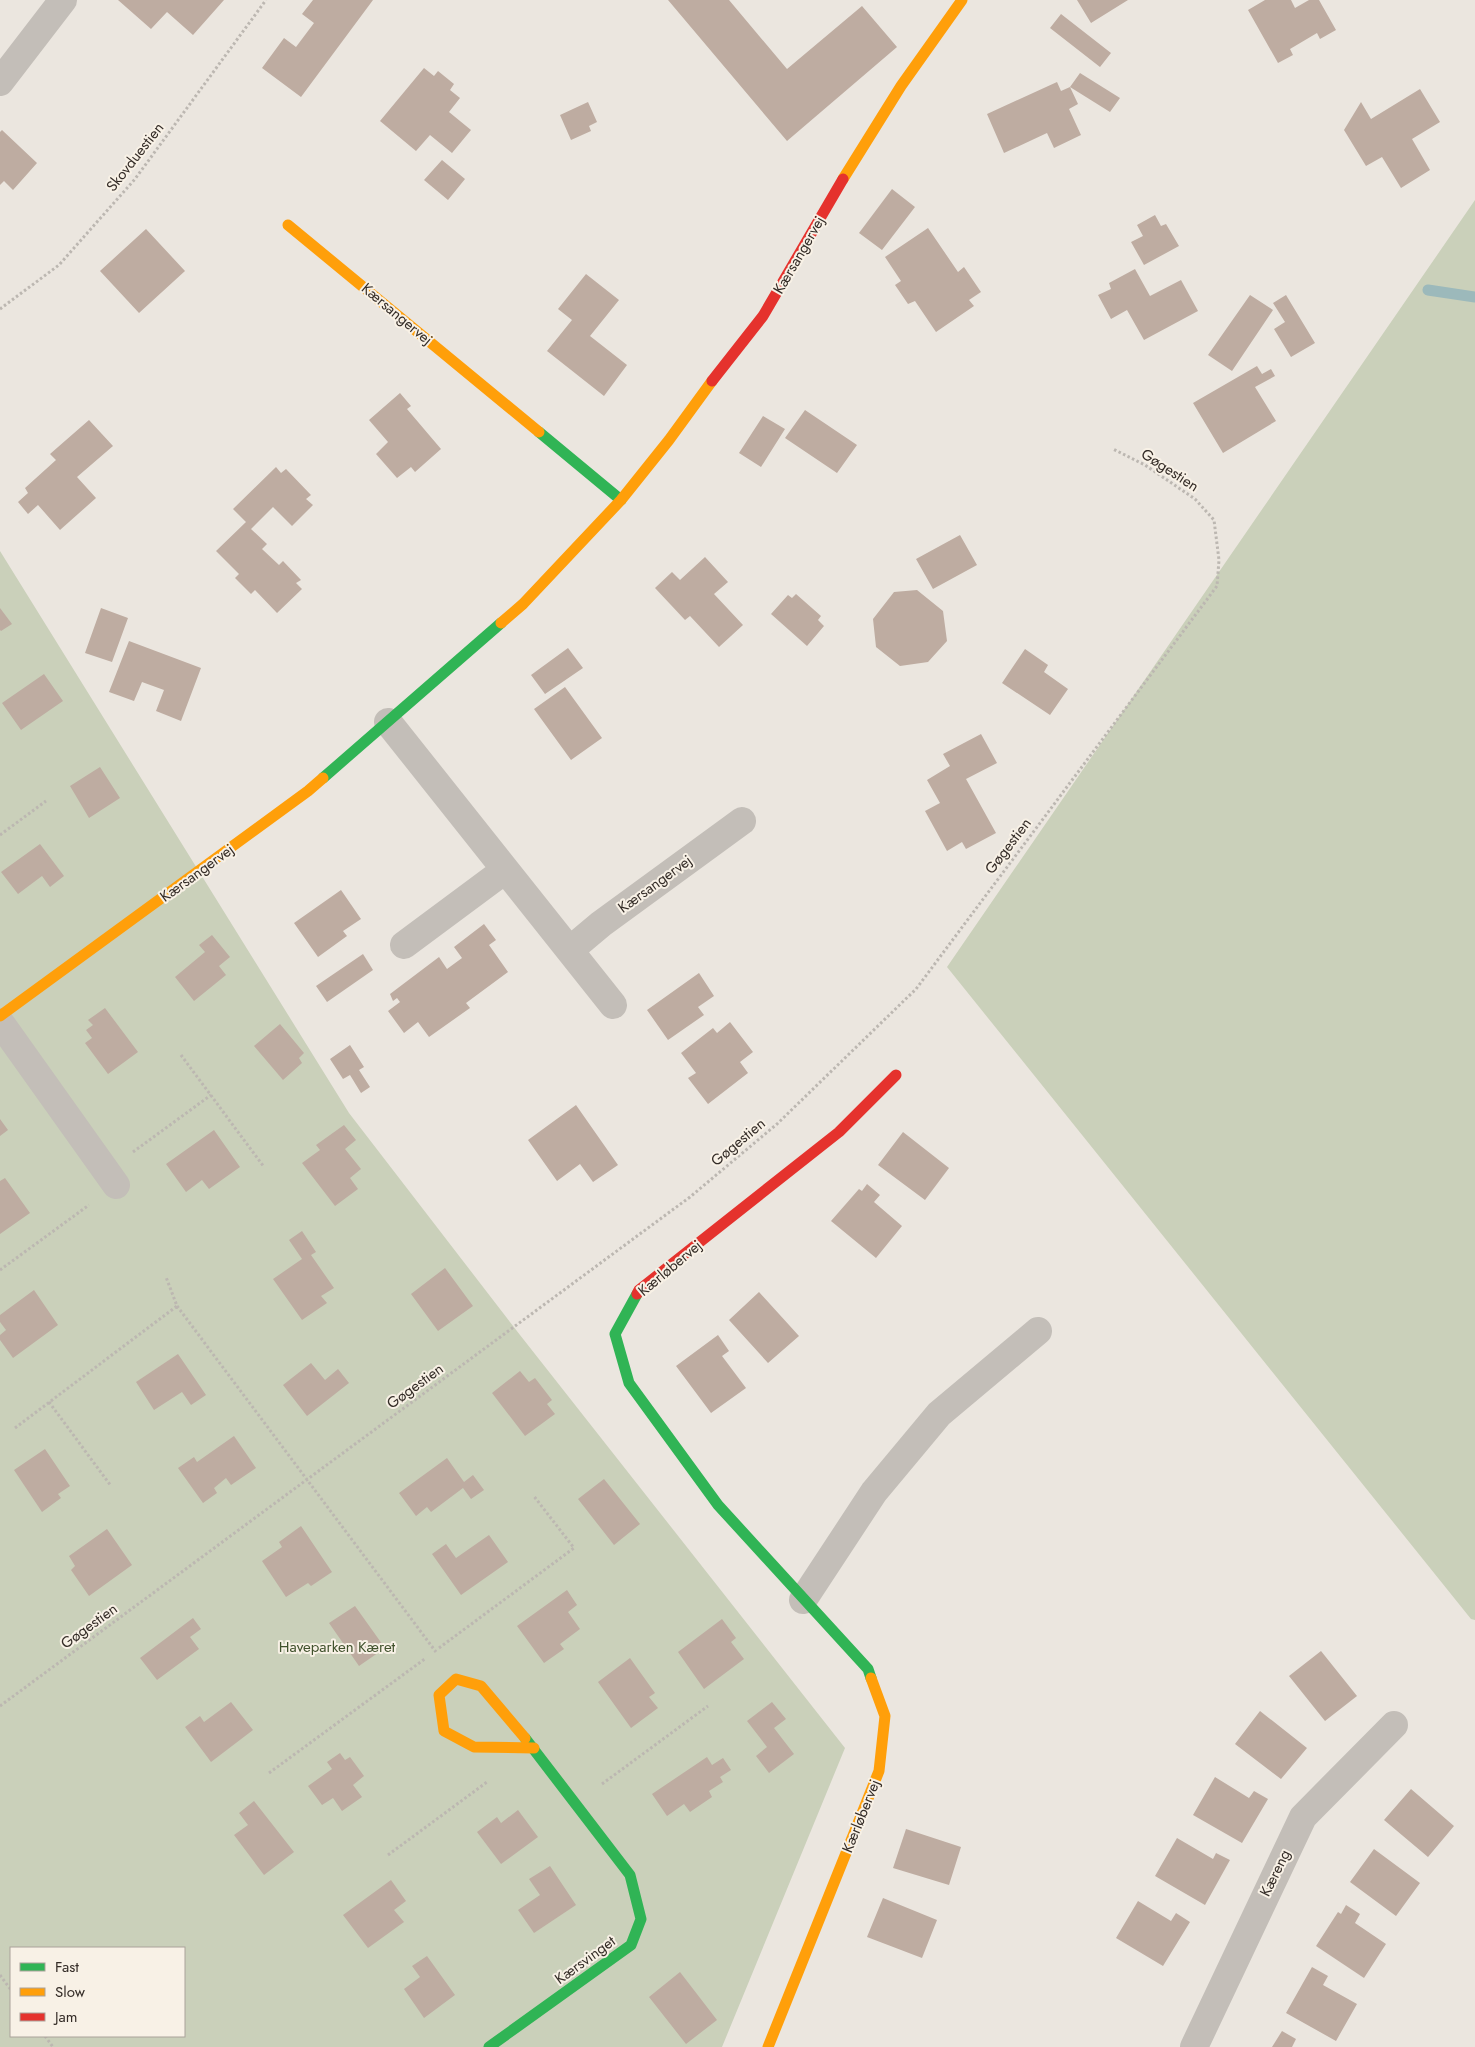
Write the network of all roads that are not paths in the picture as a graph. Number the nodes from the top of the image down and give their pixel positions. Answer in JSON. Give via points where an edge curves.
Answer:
{"nodes":[{"id":1,"x":63,"y":0,"type":"edge"},
{"id":2,"x":962,"y":0,"type":"edge"},
{"id":3,"x":0,"y":82,"type":"edge"},
{"id":4,"x":288,"y":224,"type":"dead end"},
{"id":5,"x":621,"y":500,"type":"junction"},
{"id":6,"x":388,"y":722,"type":"junction"},
{"id":7,"x":742,"y":821,"type":"dead end"},
{"id":8,"x":505,"y":870,"type":"junction"},
{"id":9,"x":404,"y":945,"type":"dead end"},
{"id":10,"x":570,"y":950,"type":"junction"},
{"id":11,"x":613,"y":1005,"type":"dead end"},
{"id":12,"x":0,"y":1016,"type":"edge"},
{"id":13,"x":0,"y":1022,"type":"edge"},
{"id":14,"x":896,"y":1075,"type":"dead end"},
{"id":15,"x":111,"y":1178,"type":"road end"},
{"id":16,"x":1038,"y":1331,"type":"dead end"},
{"id":17,"x":803,"y":1600,"type":"junction"},
{"id":18,"x":1394,"y":1725,"type":"dead end"},
{"id":19,"x":534,"y":1748,"type":"junction"},
{"id":20,"x":489,"y":2047,"type":"edge"},
{"id":21,"x":768,"y":2047,"type":"edge"},
{"id":22,"x":1194,"y":2047,"type":"edge"}],
"edges":[{"from":1,"to":3,"type":"street"},
{"from":2,"to":5,"type":"street","name":"Kærsangervej","via":[[901,86],[764,316],[732,353]]},
{"from":4,"to":5,"type":"street","name":"Kærsangervej"},
{"from":5,"to":6,"type":"street","name":"Kærsangervej","via":[[523,604]]},
{"from":6,"to":8,"type":"street"},
{"from":6,"to":12,"type":"street","name":"Kærsangervej","via":[[308,791]]},
{"from":7,"to":10,"type":"street","name":"Kærsangervej","via":[[616,912]]},
{"from":8,"to":9,"type":"street"},
{"from":8,"to":10,"type":"street"},
{"from":10,"to":11,"type":"street"},
{"from":13,"to":15,"type":"street"},
{"from":14,"to":17,"type":"street","name":"Kærløbervej","via":[[839,1132],[639,1290],[615,1334],[629,1382],[718,1506]]},
{"from":16,"to":17,"type":"street","via":[[939,1414],[874,1492]]},
{"from":17,"to":21,"type":"street","name":"Kærløbervej","via":[[868,1669],[885,1716],[879,1771]]},
{"from":18,"to":22,"type":"street","name":"Kæreng","via":[[1303,1817]]},
{"from":19,"to":19,"type":"street","name":"Kærsvinget","via":[[474,1747],[444,1731],[439,1695],[456,1679],[481,1686]]},
{"from":19,"to":20,"type":"street","name":"Kærsvinget","via":[[630,1875],[641,1920],[631,1945]]}]}
